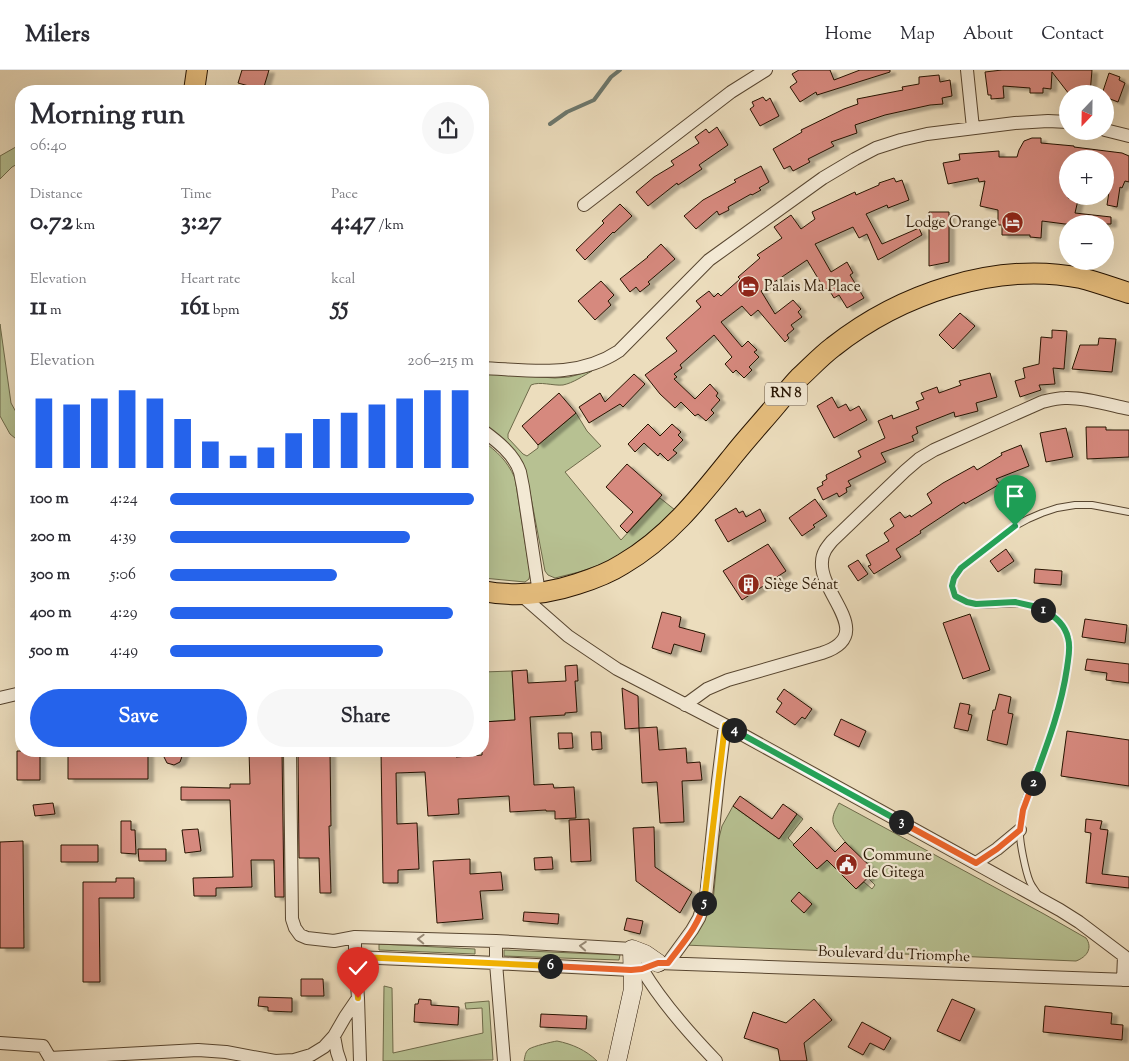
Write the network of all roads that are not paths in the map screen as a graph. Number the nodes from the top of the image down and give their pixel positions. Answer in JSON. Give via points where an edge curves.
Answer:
{"nodes":[{"id":1,"x":197,"y":70,"type":"edge"},
{"id":2,"x":766,"y":70,"type":"edge"},
{"id":3,"x":967,"y":70,"type":"edge"},
{"id":4,"x":195,"y":85,"type":"edge"},
{"id":5,"x":1059,"y":122,"type":"edge"},
{"id":6,"x":973,"y":128,"type":"junction"},
{"id":7,"x":1114,"y":132,"type":"edge"},
{"id":8,"x":1129,"y":136,"type":"edge"},
{"id":9,"x":584,"y":205,"type":"dead end"},
{"id":10,"x":1129,"y":293,"type":"edge"},
{"id":11,"x":489,"y":368,"type":"edge"},
{"id":12,"x":1129,"y":409,"type":"edge"},
{"id":13,"x":489,"y":436,"type":"edge"},
{"id":14,"x":1129,"y":512,"type":"edge"},
{"id":15,"x":489,"y":591,"type":"edge"},
{"id":16,"x":530,"y":593,"type":"junction"},
{"id":17,"x":15,"y":694,"type":"edge"},
{"id":18,"x":0,"y":698,"type":"edge"},
{"id":19,"x":685,"y":705,"type":"junction"},
{"id":20,"x":725,"y":725,"type":"junction"},
{"id":21,"x":290,"y":757,"type":"edge"},
{"id":22,"x":1020,"y":830,"type":"junction"},
{"id":23,"x":976,"y":863,"type":"junction"},
{"id":24,"x":1040,"y":899,"type":"junction"},
{"id":25,"x":355,"y":937,"type":"junction"},
{"id":26,"x":496,"y":941,"type":"junction"},
{"id":27,"x":632,"y":950,"type":"junction"},
{"id":28,"x":1126,"y":952,"type":"edge"},
{"id":29,"x":355,"y":957,"type":"junction"},
{"id":30,"x":496,"y":963,"type":"junction"},
{"id":31,"x":650,"y":966,"type":"junction"},
{"id":32,"x":1126,"y":980,"type":"edge"},
{"id":33,"x":358,"y":998,"type":"junction"},
{"id":34,"x":334,"y":1036,"type":"junction"},
{"id":35,"x":0,"y":1043,"type":"edge"},
{"id":36,"x":340,"y":1061,"type":"edge"},
{"id":37,"x":360,"y":1061,"type":"edge"},
{"id":38,"x":504,"y":1061,"type":"edge"},
{"id":39,"x":617,"y":1061,"type":"edge"},
{"id":40,"x":716,"y":1061,"type":"edge"}],
"edges":[{"from":1,"to":4,"type":"main road"},
{"from":2,"to":9,"type":"street","via":[[731,92]]},
{"from":3,"to":6,"type":"street"},
{"from":5,"to":6,"type":"street"},
{"from":6,"to":11,"type":"street","via":[[901,140],[876,148],[831,173],[710,260],[608,358],[590,366],[554,371]]},
{"from":7,"to":8,"type":"street"},
{"from":10,"to":16,"type":"main road","number":"RN 8","via":[[1081,278],[1032,274],[1000,276],[942,288],[890,310],[832,347],[798,379],[694,504],[640,553],[604,574],[564,588]]},
{"from":12,"to":19,"type":"street","via":[[1075,398],[1053,399],[920,459],[826,548],[822,564],[824,579],[846,620],[846,633],[838,645],[832,650],[728,680],[707,689]]},
{"from":13,"to":16,"type":"street","via":[[506,450],[520,471],[524,487]]},
{"from":14,"to":22,"type":"lane","via":[[1075,505],[1042,513],[1015,526],[961,568],[954,578],[955,596],[976,604],[1015,602],[1037,607],[1054,615],[1065,628],[1069,640],[1057,715],[1023,810]]},
{"from":15,"to":16,"type":"main road","number":"RN 8"},
{"from":16,"to":19,"type":"street","via":[[549,621],[576,642],[617,669]]},
{"from":17,"to":18,"type":"street"},
{"from":19,"to":20,"type":"street"},
{"from":20,"to":23,"type":"street"},
{"from":20,"to":31,"type":"street","via":[[705,902],[695,924]]},
{"from":21,"to":25,"type":"street","via":[[292,919],[295,928],[307,938],[334,941]]},
{"from":22,"to":23,"type":"street"},
{"from":22,"to":24,"type":"lane","via":[[1030,882]]},
{"from":23,"to":24,"type":"street"},
{"from":24,"to":28,"type":"street"},
{"from":26,"to":25,"type":"street","one_way":true},
{"from":25,"to":29,"type":"street"},
{"from":27,"to":26,"type":"street","one_way":true},
{"from":26,"to":30,"type":"street"},
{"from":27,"to":31,"type":"street"},
{"from":27,"to":31,"type":"street","via":[[645,954]]},
{"from":28,"to":32,"type":"street"},
{"from":29,"to":30,"type":"street","name":"Boulevard du Triomphe"},
{"from":29,"to":33,"type":"street"},
{"from":30,"to":31,"type":"street","name":"Boulevard du Triomphe"},
{"from":30,"to":38,"type":"street"},
{"from":31,"to":32,"type":"street","name":"Boulevard du Triomphe"},
{"from":31,"to":39,"type":"street","via":[[632,989]]},
{"from":31,"to":40,"type":"street","via":[[657,993]]},
{"from":33,"to":34,"type":"street"},
{"from":33,"to":37,"type":"street"},
{"from":34,"to":35,"type":"street","via":[[311,1055],[275,1061],[198,1050],[50,1058],[43,1046]]},
{"from":34,"to":36,"type":"street"}]}
